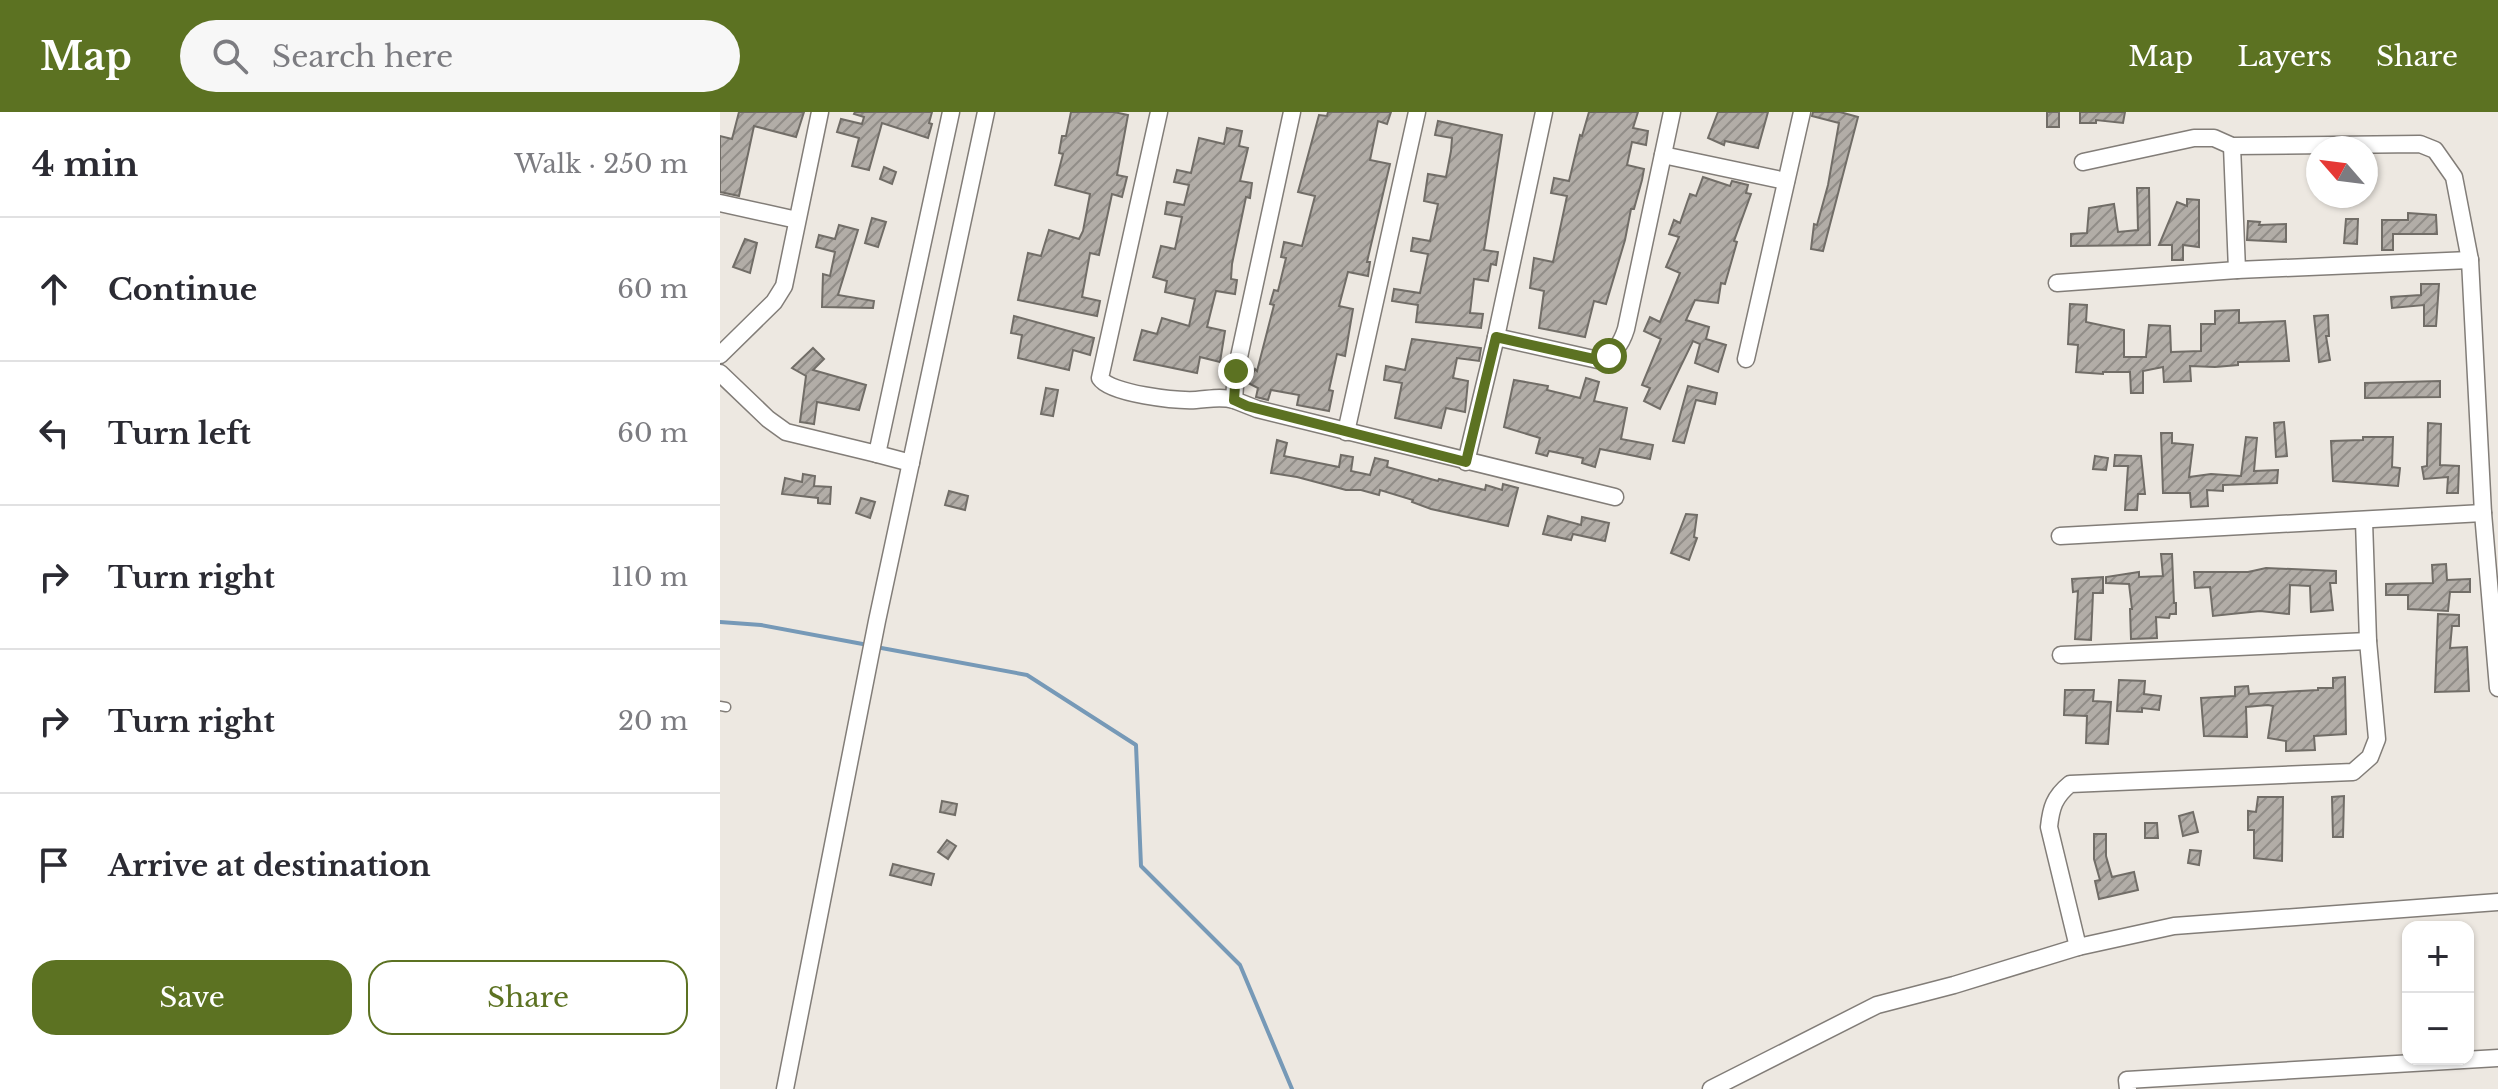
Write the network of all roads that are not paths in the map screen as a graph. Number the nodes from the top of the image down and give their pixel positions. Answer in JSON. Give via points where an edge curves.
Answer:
{"nodes":[{"id":1,"x":820,"y":112,"type":"edge"},
{"id":2,"x":951,"y":112,"type":"edge"},
{"id":3,"x":986,"y":112,"type":"edge"},
{"id":4,"x":1159,"y":112,"type":"edge"},
{"id":5,"x":1292,"y":112,"type":"edge"},
{"id":6,"x":1417,"y":112,"type":"edge"},
{"id":7,"x":1672,"y":112,"type":"edge"},
{"id":8,"x":1802,"y":112,"type":"edge"},
{"id":9,"x":1538,"y":113,"type":"edge"},
{"id":10,"x":2232,"y":146,"type":"junction"},
{"id":11,"x":1663,"y":155,"type":"junction"},
{"id":12,"x":2083,"y":162,"type":"dead end"},
{"id":13,"x":1786,"y":181,"type":"junction"},
{"id":14,"x":720,"y":203,"type":"edge"},
{"id":15,"x":797,"y":220,"type":"junction"},
{"id":16,"x":2470,"y":260,"type":"junction"},
{"id":17,"x":2237,"y":270,"type":"junction"},
{"id":18,"x":2057,"y":283,"type":"dead end"},
{"id":19,"x":1496,"y":337,"type":"junction"},
{"id":20,"x":720,"y":355,"type":"edge"},
{"id":21,"x":1746,"y":359,"type":"dead end"},
{"id":22,"x":720,"y":373,"type":"edge"},
{"id":23,"x":1234,"y":400,"type":"junction"},
{"id":24,"x":1346,"y":432,"type":"junction"},
{"id":25,"x":877,"y":454,"type":"junction"},
{"id":26,"x":1466,"y":462,"type":"junction"},
{"id":27,"x":911,"y":463,"type":"junction"},
{"id":28,"x":1615,"y":497,"type":"dead end"},
{"id":29,"x":2483,"y":513,"type":"junction"},
{"id":30,"x":2364,"y":521,"type":"junction"},
{"id":31,"x":2060,"y":536,"type":"dead end"},
{"id":32,"x":2368,"y":641,"type":"junction"},
{"id":33,"x":2061,"y":655,"type":"dead end"},
{"id":34,"x":2498,"y":688,"type":"edge"},
{"id":35,"x":2498,"y":902,"type":"edge"},
{"id":36,"x":2078,"y":947,"type":"junction"},
{"id":37,"x":2498,"y":1058,"type":"edge"},
{"id":38,"x":785,"y":1089,"type":"edge"},
{"id":39,"x":1711,"y":1089,"type":"edge"},
{"id":40,"x":2128,"y":1089,"type":"edge"}],
"edges":[{"from":1,"to":15,"type":"street"},
{"from":2,"to":25,"type":"street"},
{"from":3,"to":27,"type":"street"},
{"from":4,"to":23,"type":"street","via":[[1100,378],[1109,386],[1162,398]]},
{"from":5,"to":23,"type":"street"},
{"from":6,"to":24,"type":"street"},
{"from":7,"to":11,"type":"street"},
{"from":8,"to":13,"type":"street"},
{"from":9,"to":19,"type":"street"},
{"from":10,"to":12,"type":"street","via":[[2214,138],[2194,138]]},
{"from":10,"to":16,"type":"street","via":[[2420,144],[2435,150],[2454,177]]},
{"from":10,"to":17,"type":"street"},
{"from":11,"to":13,"type":"street"},
{"from":11,"to":19,"type":"street","via":[[1626,329],[1617,348],[1598,360]]},
{"from":13,"to":21,"type":"street"},
{"from":14,"to":15,"type":"street"},
{"from":15,"to":20,"type":"street","via":[[784,286]]},
{"from":16,"to":17,"type":"street"},
{"from":16,"to":29,"type":"street"},
{"from":17,"to":18,"type":"street"},
{"from":19,"to":26,"type":"street"},
{"from":22,"to":25,"type":"street","via":[[786,432]]},
{"from":23,"to":24,"type":"street"},
{"from":24,"to":26,"type":"street"},
{"from":25,"to":27,"type":"street"},
{"from":26,"to":28,"type":"street"},
{"from":27,"to":38,"type":"street"},
{"from":29,"to":30,"type":"street"},
{"from":29,"to":34,"type":"street"},
{"from":30,"to":31,"type":"street"},
{"from":30,"to":32,"type":"street"},
{"from":32,"to":33,"type":"street"},
{"from":32,"to":36,"type":"street","via":[[2377,739],[2370,757],[2353,772],[2070,784],[2058,794],[2049,827]]},
{"from":35,"to":36,"type":"street","via":[[2174,926]]},
{"from":36,"to":39,"type":"street","via":[[1877,1005]]},
{"from":37,"to":40,"type":"street","via":[[2127,1080]]}]}
